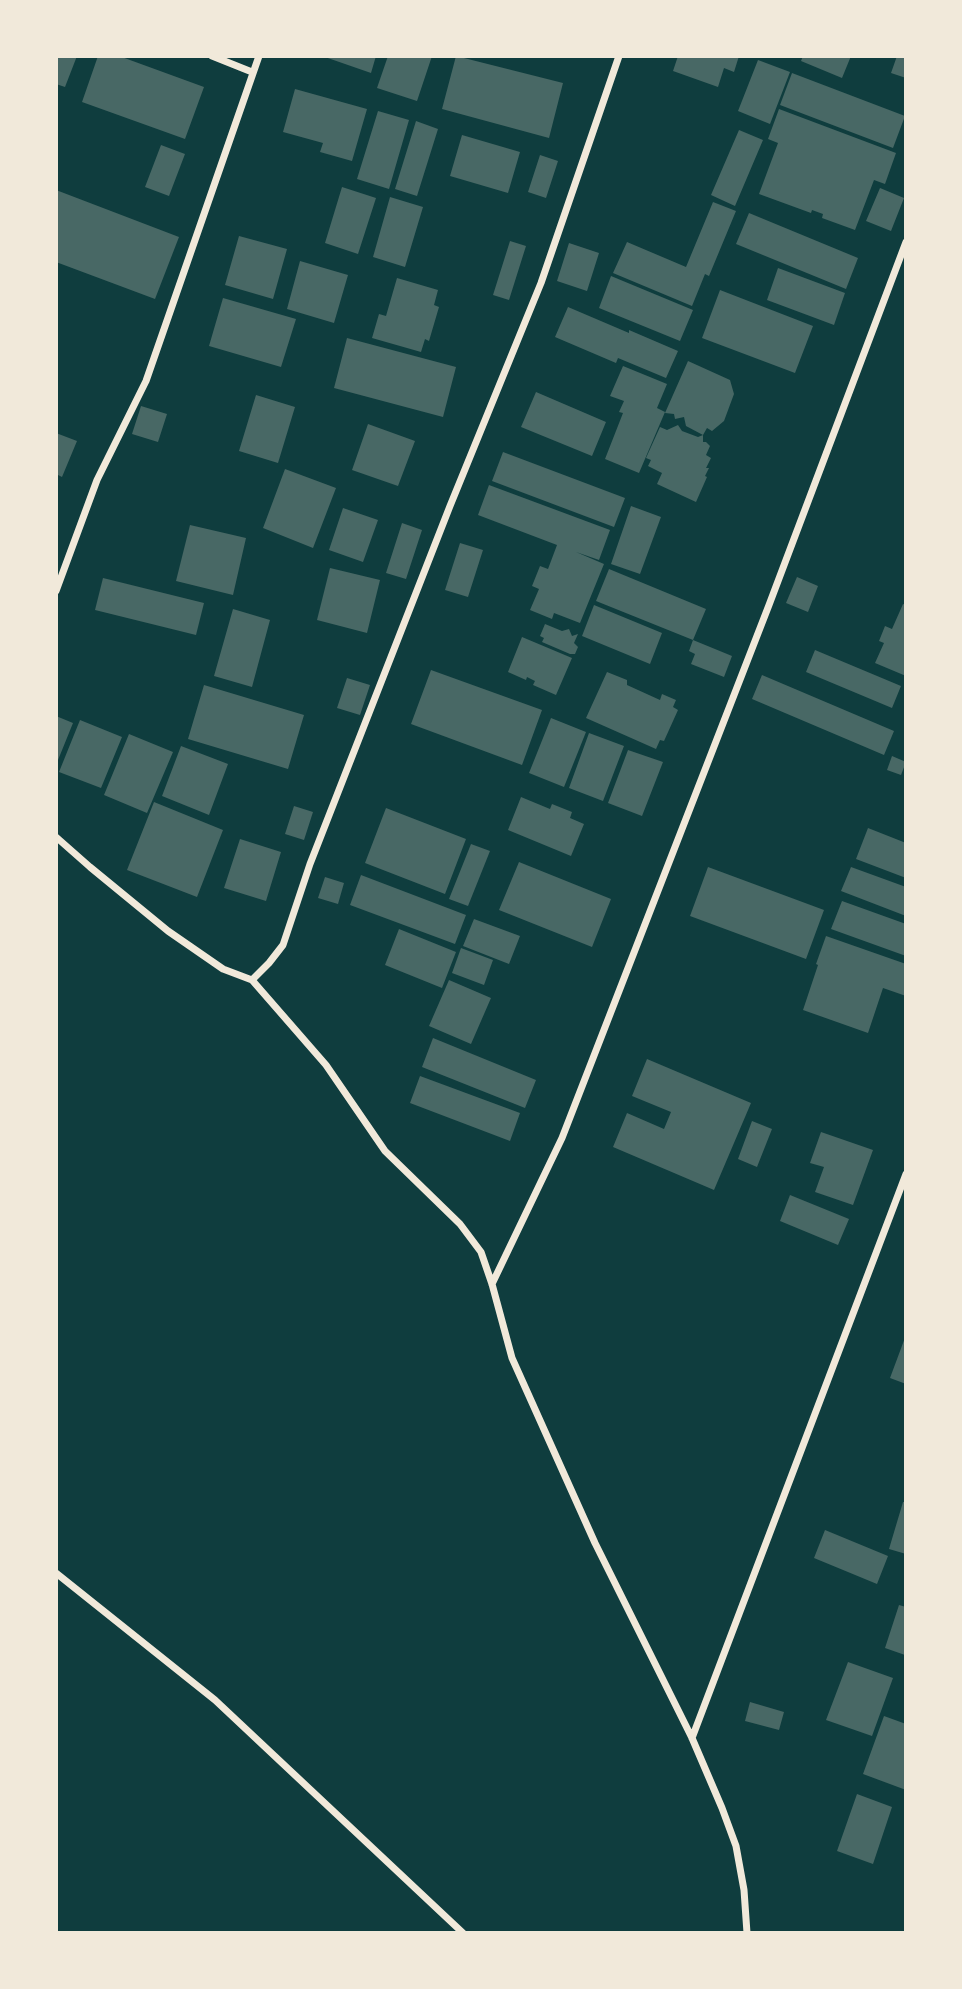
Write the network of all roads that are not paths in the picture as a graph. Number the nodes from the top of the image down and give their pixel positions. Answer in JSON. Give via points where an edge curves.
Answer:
{"nodes":[{"id":1,"x":212,"y":56,"type":"edge"},
{"id":2,"x":259,"y":56,"type":"edge"},
{"id":3,"x":619,"y":56,"type":"edge"},
{"id":4,"x":253,"y":72,"type":"junction"},
{"id":5,"x":906,"y":242,"type":"edge"},
{"id":6,"x":56,"y":591,"type":"edge"},
{"id":7,"x":56,"y":837,"type":"edge"},
{"id":8,"x":252,"y":981,"type":"junction"},
{"id":9,"x":906,"y":1174,"type":"edge"},
{"id":10,"x":492,"y":1284,"type":"junction"},
{"id":11,"x":56,"y":1573,"type":"edge"},
{"id":12,"x":692,"y":1738,"type":"junction"},
{"id":13,"x":463,"y":1933,"type":"edge"},
{"id":14,"x":747,"y":1933,"type":"edge"}],
"edges":[{"from":1,"to":4,"type":"street"},
{"from":2,"to":4,"type":"street"},
{"from":3,"to":8,"type":"street","via":[[541,283],[310,864],[283,945]]},
{"from":4,"to":6,"type":"street","via":[[146,381],[97,480]]},
{"from":5,"to":10,"type":"street","via":[[562,1138]]},
{"from":7,"to":8,"type":"street","via":[[168,930],[223,969]]},
{"from":8,"to":10,"type":"street","via":[[326,1065],[385,1151],[460,1224],[481,1252]]},
{"from":9,"to":12,"type":"street"},
{"from":10,"to":12,"type":"street","via":[[512,1358],[542,1427]]},
{"from":11,"to":13,"type":"street","via":[[215,1700]]},
{"from":12,"to":14,"type":"street","via":[[736,1846]]}]}
